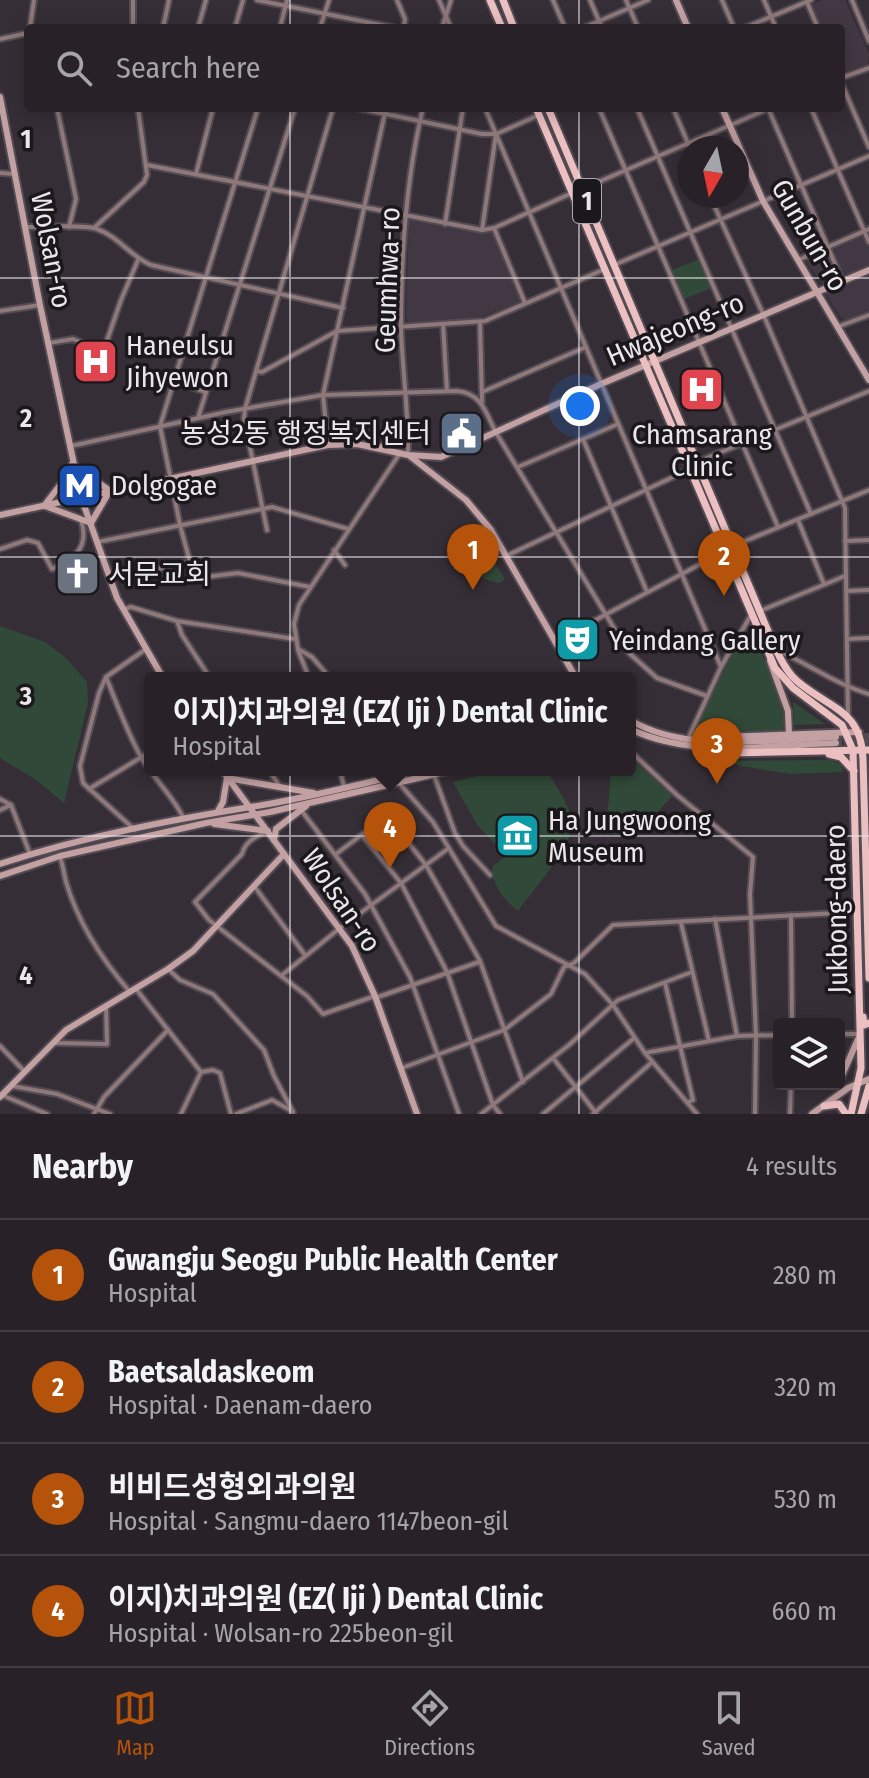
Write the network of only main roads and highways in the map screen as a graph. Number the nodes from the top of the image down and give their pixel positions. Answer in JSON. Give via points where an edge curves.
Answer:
{"nodes":[{"id":1,"x":490,"y":0,"type":"edge"},
{"id":2,"x":503,"y":0,"type":"edge"},
{"id":3,"x":500,"y":24,"type":"edge"},
{"id":4,"x":512,"y":24,"type":"edge"},
{"id":5,"x":537,"y":112,"type":"edge"},
{"id":6,"x":553,"y":112,"type":"edge"},
{"id":7,"x":772,"y":652,"type":"junction"},
{"id":8,"x":864,"y":731,"type":"edge"},
{"id":9,"x":700,"y":748,"type":"road end"},
{"id":10,"x":853,"y":750,"type":"junction"},
{"id":11,"x":866,"y":750,"type":"edge"},
{"id":12,"x":819,"y":751,"type":"junction"},
{"id":13,"x":869,"y":765,"type":"edge"},
{"id":14,"x":859,"y":773,"type":"junction"},
{"id":15,"x":869,"y":978,"type":"edge"},
{"id":16,"x":860,"y":1012,"type":"junction"},
{"id":17,"x":869,"y":1023,"type":"edge"},
{"id":18,"x":865,"y":1078,"type":"edge"},
{"id":19,"x":869,"y":1086,"type":"edge"},
{"id":20,"x":824,"y":1106,"type":"road end"},
{"id":21,"x":862,"y":1112,"type":"edge"},
{"id":22,"x":849,"y":1114,"type":"edge"}],
"edges":[{"from":1,"to":3,"type":"main road"},
{"from":2,"to":4,"type":"main road"},
{"from":5,"to":7,"type":"main road","number":"1","via":[[751,615]]},
{"from":6,"to":7,"type":"main road","number":"1","via":[[760,611]]},
{"from":7,"to":8,"type":"main road","number":"1","via":[[798,681]]},
{"from":7,"to":10,"type":"main road","number":"1","via":[[779,675],[836,718]]},
{"from":8,"to":11,"type":"main road","name":"Jukbong-daero","number":"1"},
{"from":9,"to":12,"type":"main road","via":[[730,753]]},
{"from":10,"to":11,"type":"main road"},
{"from":10,"to":12,"type":"main road"},
{"from":10,"to":14,"type":"main road","name":"Jukbong-daero","number":"1"},
{"from":11,"to":14,"type":"main road","name":"Jukbong-daero","number":"1"},
{"from":12,"to":14,"type":"main road","via":[[841,757]]},
{"from":13,"to":14,"type":"main road"},
{"from":14,"to":15,"type":"main road","name":"Jukbong-daero","number":"1"},
{"from":14,"to":16,"type":"main road","name":"Jukbong-daero","number":"1"},
{"from":16,"to":17,"type":"main road","via":[[864,1025]]},
{"from":16,"to":18,"type":"main road","name":"Jukbong-daero","number":"1"},
{"from":18,"to":22,"type":"main road","name":"Jukbong-daero","number":"1"},
{"from":19,"to":21,"type":"main road"},
{"from":20,"to":22,"type":"main road","via":[[839,1104]]}]}
